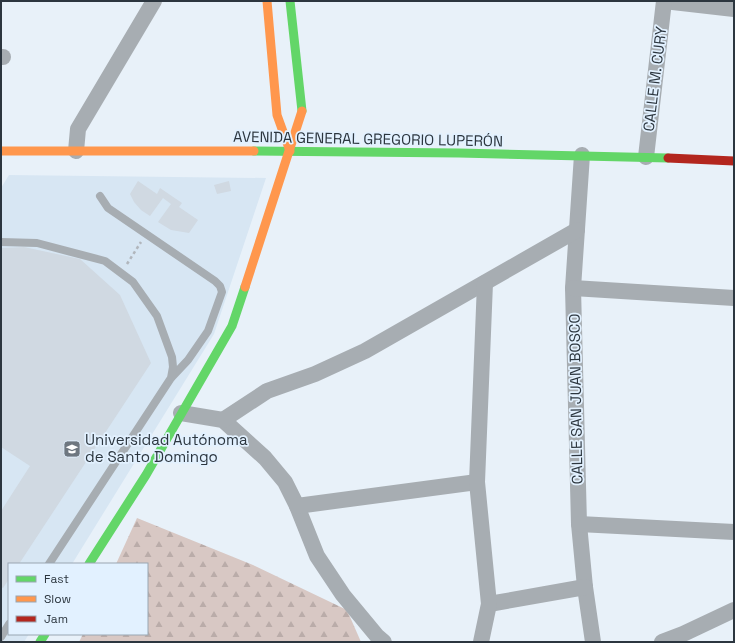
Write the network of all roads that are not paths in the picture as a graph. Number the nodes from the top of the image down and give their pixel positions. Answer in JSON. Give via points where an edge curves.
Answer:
{"nodes":[{"id":1,"x":154,"y":1,"type":"edge"},
{"id":2,"x":267,"y":1,"type":"edge"},
{"id":3,"x":290,"y":1,"type":"edge"},
{"id":4,"x":664,"y":1,"type":"edge"},
{"id":5,"x":734,"y":9,"type":"edge"},
{"id":6,"x":1,"y":151,"type":"edge"},
{"id":7,"x":76,"y":151,"type":"junction"},
{"id":8,"x":290,"y":151,"type":"junction"},
{"id":9,"x":582,"y":155,"type":"junction"},
{"id":10,"x":646,"y":157,"type":"junction"},
{"id":11,"x":734,"y":161,"type":"edge"},
{"id":12,"x":100,"y":196,"type":"dead end"},
{"id":13,"x":577,"y":230,"type":"junction"},
{"id":14,"x":1,"y":242,"type":"edge"},
{"id":15,"x":485,"y":283,"type":"junction"},
{"id":16,"x":573,"y":288,"type":"junction"},
{"id":17,"x":734,"y":298,"type":"edge"},
{"id":18,"x":171,"y":378,"type":"junction"},
{"id":19,"x":181,"y":413,"type":"junction"},
{"id":20,"x":223,"y":420,"type":"junction"},
{"id":21,"x":476,"y":482,"type":"junction"},
{"id":22,"x":297,"y":506,"type":"junction"},
{"id":23,"x":579,"y":524,"type":"junction"},
{"id":24,"x":734,"y":532,"type":"edge"},
{"id":25,"x":50,"y":563,"type":"edge"},
{"id":26,"x":90,"y":563,"type":"edge"},
{"id":27,"x":585,"y":587,"type":"junction"},
{"id":28,"x":489,"y":604,"type":"junction"},
{"id":29,"x":734,"y":610,"type":"edge"},
{"id":30,"x":8,"y":626,"type":"edge"},
{"id":31,"x":1,"y":637,"type":"edge"},
{"id":32,"x":682,"y":638,"type":"edge"},
{"id":33,"x":384,"y":642,"type":"edge"},
{"id":34,"x":481,"y":642,"type":"edge"},
{"id":35,"x":593,"y":642,"type":"edge"},
{"id":36,"x":662,"y":642,"type":"edge"}],
"edges":[{"from":1,"to":7,"type":"street","via":[[78,129]]},
{"from":2,"to":8,"type":"main road","via":[[277,115]]},
{"from":3,"to":8,"type":"main road","via":[[302,113]]},
{"from":4,"to":5,"type":"street"},
{"from":4,"to":10,"type":"street","name":"CALLE M. CURY"},
{"from":6,"to":7,"type":"main road","name":"AVENIDA GENERAL GREGORIO LUPERÓN"},
{"from":7,"to":8,"type":"main road","name":"AVENIDA GENERAL GREGORIO LUPERÓN"},
{"from":8,"to":9,"type":"main road","name":"AVENIDA GENERAL GREGORIO LUPERÓN"},
{"from":8,"to":19,"type":"main road","via":[[232,326]]},
{"from":9,"to":10,"type":"main road","name":"AVENIDA GENERAL GREGORIO LUPERÓN"},
{"from":9,"to":13,"type":"street","name":"CALLE SAN JUAN BOSCO"},
{"from":10,"to":11,"type":"main road","name":"AVENIDA GENERAL GREGORIO LUPERÓN"},
{"from":12,"to":18,"type":"lane","via":[[108,208],[220,286],[222,292],[208,331],[188,360]]},
{"from":13,"to":15,"type":"street"},
{"from":13,"to":16,"type":"street","name":"CALLE SAN JUAN BOSCO"},
{"from":14,"to":18,"type":"lane","via":[[37,243],[105,261],[121,273],[132,282],[157,316],[172,357]]},
{"from":15,"to":20,"type":"street","via":[[364,351],[315,374],[267,391]]},
{"from":15,"to":21,"type":"street"},
{"from":16,"to":17,"type":"street"},
{"from":16,"to":23,"type":"street","name":"CALLE SAN JUAN BOSCO"},
{"from":18,"to":25,"type":"lane"},
{"from":19,"to":20,"type":"street"},
{"from":19,"to":26,"type":"main road"},
{"from":20,"to":22,"type":"street","via":[[265,458],[285,482]]},
{"from":21,"to":22,"type":"street"},
{"from":21,"to":28,"type":"street"},
{"from":22,"to":33,"type":"street","via":[[317,556],[343,595]]},
{"from":23,"to":24,"type":"street"},
{"from":23,"to":27,"type":"street","name":"CALLE SAN JUAN BOSCO"},
{"from":27,"to":28,"type":"street"},
{"from":27,"to":35,"type":"street","name":"CALLE SAN JUAN BOSCO"},
{"from":28,"to":34,"type":"street"},
{"from":29,"to":32,"type":"street"},
{"from":30,"to":31,"type":"lane"},
{"from":32,"to":36,"type":"street"}]}
